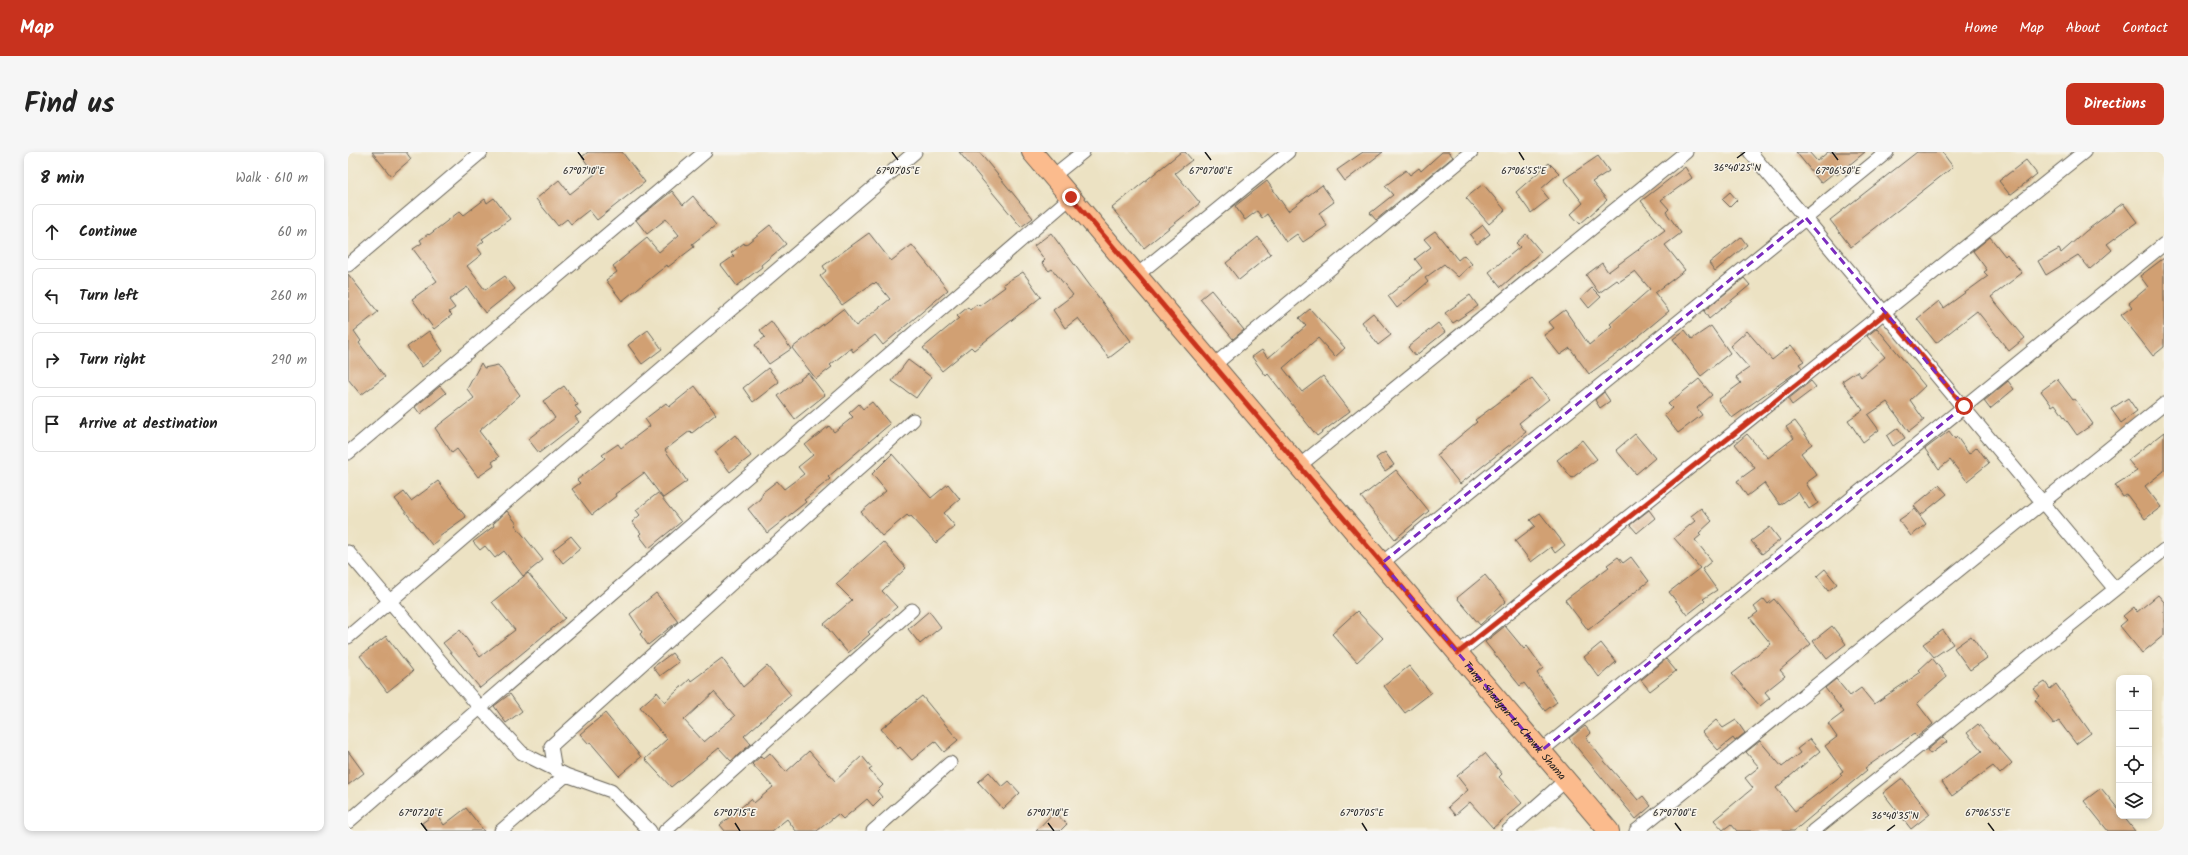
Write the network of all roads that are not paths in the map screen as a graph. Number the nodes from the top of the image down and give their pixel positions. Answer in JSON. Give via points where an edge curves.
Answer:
{"nodes":[{"id":1,"x":481,"y":152,"type":"edge"},
{"id":2,"x":704,"y":152,"type":"edge"},
{"id":3,"x":915,"y":152,"type":"edge"},
{"id":4,"x":1032,"y":152,"type":"edge"},
{"id":5,"x":1083,"y":152,"type":"edge"},
{"id":6,"x":1288,"y":152,"type":"edge"},
{"id":7,"x":1471,"y":152,"type":"edge"},
{"id":8,"x":1686,"y":152,"type":"edge"},
{"id":9,"x":1750,"y":152,"type":"edge"},
{"id":10,"x":1887,"y":152,"type":"edge"},
{"id":11,"x":2084,"y":152,"type":"edge"},
{"id":12,"x":1053,"y":176,"type":"junction"},
{"id":13,"x":1071,"y":197,"type":"junction"},
{"id":14,"x":1806,"y":218,"type":"junction"},
{"id":15,"x":2164,"y":244,"type":"edge"},
{"id":16,"x":348,"y":265,"type":"edge"},
{"id":17,"x":1136,"y":275,"type":"junction"},
{"id":18,"x":1886,"y":313,"type":"junction"},
{"id":19,"x":1214,"y":365,"type":"junction"},
{"id":20,"x":2164,"y":404,"type":"edge"},
{"id":21,"x":1964,"y":406,"type":"junction"},
{"id":22,"x":913,"y":420,"type":"dead end"},
{"id":23,"x":348,"y":453,"type":"edge"},
{"id":24,"x":1299,"y":466,"type":"junction"},
{"id":25,"x":2044,"y":502,"type":"junction"},
{"id":26,"x":2164,"y":550,"type":"edge"},
{"id":27,"x":348,"y":552,"type":"edge"},
{"id":28,"x":1382,"y":563,"type":"junction"},
{"id":29,"x":2115,"y":589,"type":"junction"},
{"id":30,"x":390,"y":602,"type":"junction"},
{"id":31,"x":912,"y":610,"type":"dead end"},
{"id":32,"x":348,"y":637,"type":"edge"},
{"id":33,"x":1458,"y":653,"type":"junction"},
{"id":34,"x":481,"y":709,"type":"junction"},
{"id":35,"x":1541,"y":751,"type":"junction"},
{"id":36,"x":950,"y":763,"type":"dead end"},
{"id":37,"x":560,"y":773,"type":"junction"},
{"id":38,"x":1566,"y":780,"type":"junction"},
{"id":39,"x":348,"y":822,"type":"edge"},
{"id":40,"x":501,"y":831,"type":"edge"},
{"id":41,"x":650,"y":831,"type":"edge"},
{"id":42,"x":665,"y":831,"type":"edge"},
{"id":43,"x":873,"y":831,"type":"edge"},
{"id":44,"x":1508,"y":831,"type":"edge"},
{"id":45,"x":1609,"y":831,"type":"edge"},
{"id":46,"x":1636,"y":831,"type":"edge"},
{"id":47,"x":1813,"y":831,"type":"edge"}],
"edges":[{"from":1,"to":16,"type":"street"},
{"from":2,"to":23,"type":"street"},
{"from":3,"to":30,"type":"street"},
{"from":4,"to":12,"type":"main road","name":"Tangi Shadyan to Chowk Shama"},
{"from":5,"to":12,"type":"street"},
{"from":6,"to":17,"type":"street"},
{"from":7,"to":19,"type":"street"},
{"from":8,"to":24,"type":"street"},
{"from":9,"to":14,"type":"street"},
{"from":10,"to":14,"type":"street"},
{"from":11,"to":18,"type":"street"},
{"from":12,"to":13,"type":"main road","name":"Tangi Shadyan to Chowk Shama"},
{"from":13,"to":17,"type":"main road","name":"Tangi Shadyan to Chowk Shama"},
{"from":13,"to":34,"type":"street"},
{"from":14,"to":18,"type":"street"},
{"from":14,"to":28,"type":"street"},
{"from":15,"to":21,"type":"street"},
{"from":17,"to":19,"type":"main road","name":"Tangi Shadyan to Chowk Shama"},
{"from":18,"to":21,"type":"street"},
{"from":18,"to":33,"type":"street"},
{"from":19,"to":24,"type":"main road","name":"Tangi Shadyan to Chowk Shama"},
{"from":20,"to":25,"type":"street"},
{"from":21,"to":25,"type":"street"},
{"from":21,"to":35,"type":"street"},
{"from":22,"to":37,"type":"street","via":[[551,746]]},
{"from":24,"to":28,"type":"main road","name":"Tangi Shadyan to Chowk Shama"},
{"from":25,"to":29,"type":"street"},
{"from":25,"to":46,"type":"street"},
{"from":26,"to":29,"type":"street"},
{"from":27,"to":30,"type":"street"},
{"from":28,"to":33,"type":"main road","name":"Tangi Shadyan to Chowk Shama"},
{"from":29,"to":47,"type":"street"},
{"from":30,"to":32,"type":"street"},
{"from":30,"to":34,"type":"street"},
{"from":31,"to":42,"type":"street"},
{"from":33,"to":35,"type":"main road","name":"Tangi Shadyan to Chowk Shama"},
{"from":34,"to":37,"type":"street","via":[[522,753]]},
{"from":34,"to":39,"type":"street"},
{"from":35,"to":38,"type":"main road","name":"Tangi Shadyan to Chowk Shama"},
{"from":36,"to":43,"type":"street"},
{"from":37,"to":40,"type":"street"},
{"from":37,"to":41,"type":"street","via":[[611,791]]},
{"from":38,"to":44,"type":"street"},
{"from":38,"to":45,"type":"main road","name":"Tangi Shadyan to Chowk Shama"}]}
